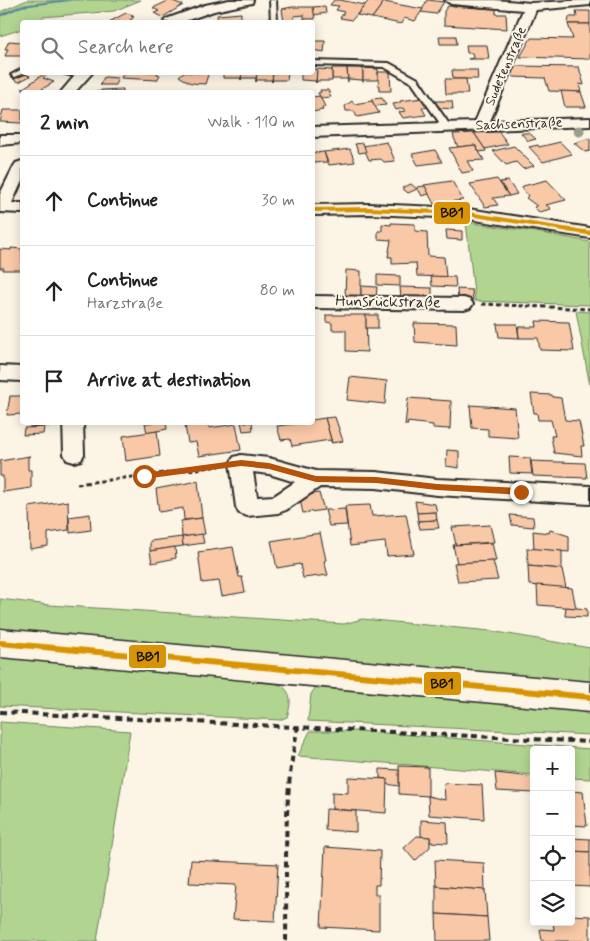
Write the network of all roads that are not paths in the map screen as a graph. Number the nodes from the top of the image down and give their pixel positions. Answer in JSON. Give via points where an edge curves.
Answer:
{"nodes":[{"id":1,"x":247,"y":0,"type":"edge"},
{"id":2,"x":273,"y":0,"type":"edge"},
{"id":3,"x":452,"y":0,"type":"edge"},
{"id":4,"x":590,"y":0,"type":"edge"},
{"id":5,"x":531,"y":7,"type":"junction"},
{"id":6,"x":177,"y":20,"type":"edge"},
{"id":7,"x":274,"y":20,"type":"edge"},
{"id":8,"x":315,"y":63,"type":"edge"},
{"id":9,"x":20,"y":73,"type":"edge"},
{"id":10,"x":15,"y":75,"type":"dead end"},
{"id":11,"x":83,"y":75,"type":"edge"},
{"id":12,"x":70,"y":90,"type":"edge"},
{"id":13,"x":590,"y":122,"type":"edge"},
{"id":14,"x":481,"y":125,"type":"junction"},
{"id":15,"x":447,"y":127,"type":"junction"},
{"id":16,"x":315,"y":132,"type":"edge"},
{"id":17,"x":20,"y":139,"type":"edge"},
{"id":18,"x":0,"y":140,"type":"edge"},
{"id":19,"x":20,"y":170,"type":"edge"},
{"id":20,"x":1,"y":207,"type":"edge"},
{"id":21,"x":20,"y":208,"type":"edge"},
{"id":22,"x":315,"y":210,"type":"edge"},
{"id":23,"x":590,"y":233,"type":"edge"},
{"id":24,"x":315,"y":302,"type":"edge"},
{"id":25,"x":464,"y":304,"type":"road end"},
{"id":26,"x":0,"y":373,"type":"edge"},
{"id":27,"x":20,"y":374,"type":"edge"},
{"id":28,"x":73,"y":425,"type":"edge"},
{"id":29,"x":74,"y":454,"type":"dead end"},
{"id":30,"x":316,"y":479,"type":"junction"},
{"id":31,"x":590,"y":495,"type":"edge"},
{"id":32,"x":0,"y":643,"type":"edge"},
{"id":33,"x":590,"y":697,"type":"edge"}],
"edges":[{"from":1,"to":6,"type":"street"},
{"from":2,"to":7,"type":"lane"},
{"from":3,"to":5,"type":"street","name":"Sudetenstraße"},
{"from":4,"to":5,"type":"street","name":"Sudetenstraße"},
{"from":5,"to":14,"type":"street","name":"Sudetenstraße"},
{"from":8,"to":15,"type":"lane","via":[[386,65],[415,81]]},
{"from":9,"to":10,"type":"lane"},
{"from":11,"to":12,"type":"street"},
{"from":13,"to":14,"type":"street","name":"Sachsenstraße"},
{"from":14,"to":15,"type":"street","name":"Sachsenstraße"},
{"from":15,"to":16,"type":"street","name":"Sachsenstraße"},
{"from":17,"to":18,"type":"street"},
{"from":19,"to":20,"type":"street"},
{"from":20,"to":21,"type":"street"},
{"from":22,"to":23,"type":"street","via":[[369,208],[462,213]]},
{"from":24,"to":25,"type":"street","name":"Hunsrückstraße"},
{"from":26,"to":27,"type":"street"},
{"from":28,"to":29,"type":"street"},
{"from":30,"to":30,"type":"street","via":[[269,466],[241,463],[247,507],[278,504]]},
{"from":30,"to":31,"type":"street"},
{"from":32,"to":33,"type":"street"}]}
